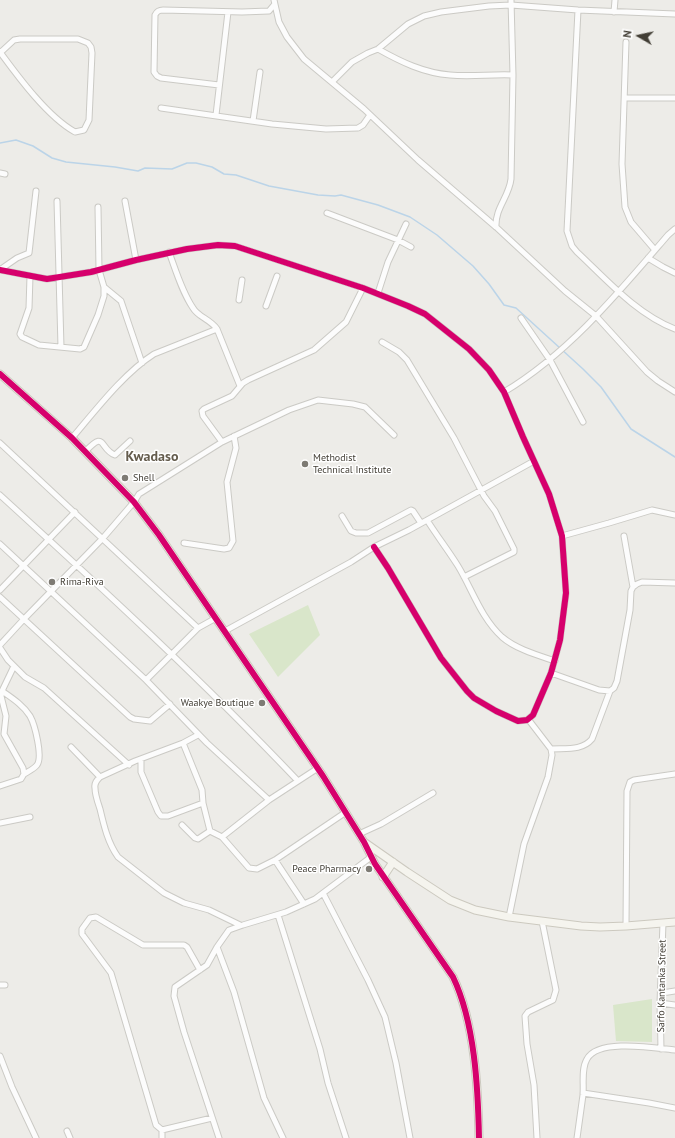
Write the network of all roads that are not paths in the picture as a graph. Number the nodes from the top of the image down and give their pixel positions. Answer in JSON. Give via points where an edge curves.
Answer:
{"nodes":[{"id":1,"x":615,"y":0,"type":"edge"},
{"id":2,"x":274,"y":2,"type":"edge"},
{"id":3,"x":511,"y":2,"type":"edge"},
{"id":4,"x":578,"y":10,"type":"junction"},
{"id":5,"x":228,"y":12,"type":"junction"},
{"id":6,"x":614,"y":12,"type":"junction"},
{"id":7,"x":675,"y":14,"type":"edge"},
{"id":8,"x":626,"y":42,"type":"dead end"},
{"id":9,"x":378,"y":49,"type":"junction"},
{"id":10,"x":0,"y":53,"type":"edge"},
{"id":11,"x":260,"y":72,"type":"dead end"},
{"id":12,"x":513,"y":75,"type":"junction"},
{"id":13,"x":332,"y":82,"type":"junction"},
{"id":14,"x":219,"y":85,"type":"junction"},
{"id":15,"x":625,"y":98,"type":"junction"},
{"id":16,"x":675,"y":98,"type":"edge"},
{"id":17,"x":161,"y":108,"type":"dead end"},
{"id":18,"x":216,"y":115,"type":"junction"},
{"id":19,"x":370,"y":115,"type":"junction"},
{"id":20,"x":253,"y":121,"type":"junction"},
{"id":21,"x":36,"y":191,"type":"dead end"},
{"id":22,"x":57,"y":201,"type":"dead end"},
{"id":23,"x":125,"y":201,"type":"dead end"},
{"id":24,"x":98,"y":207,"type":"dead end"},
{"id":25,"x":327,"y":213,"type":"dead end"},
{"id":26,"x":406,"y":224,"type":"dead end"},
{"id":27,"x":496,"y":227,"type":"junction"},
{"id":28,"x":675,"y":229,"type":"edge"},
{"id":29,"x":398,"y":240,"type":"junction"},
{"id":30,"x":411,"y":247,"type":"dead end"},
{"id":31,"x":655,"y":250,"type":"junction"},
{"id":32,"x":169,"y":252,"type":"junction"},
{"id":33,"x":648,"y":258,"type":"junction"},
{"id":34,"x":136,"y":260,"type":"junction"},
{"id":35,"x":1,"y":270,"type":"edge"},
{"id":36,"x":99,"y":270,"type":"junction"},
{"id":37,"x":675,"y":273,"type":"edge"},
{"id":38,"x":30,"y":276,"type":"junction"},
{"id":39,"x":277,"y":276,"type":"dead end"},
{"id":40,"x":58,"y":277,"type":"junction"},
{"id":41,"x":242,"y":280,"type":"dead end"},
{"id":42,"x":104,"y":287,"type":"junction"},
{"id":43,"x":363,"y":288,"type":"junction"},
{"id":44,"x":619,"y":291,"type":"junction"},
{"id":45,"x":378,"y":293,"type":"junction"},
{"id":46,"x":238,"y":300,"type":"dead end"},
{"id":47,"x":266,"y":306,"type":"dead end"},
{"id":48,"x":596,"y":316,"type":"junction"},
{"id":49,"x":521,"y":318,"type":"dead end"},
{"id":50,"x":216,"y":329,"type":"junction"},
{"id":51,"x":675,"y":329,"type":"edge"},
{"id":52,"x":382,"y":342,"type":"dead end"},
{"id":53,"x":61,"y":347,"type":"junction"},
{"id":54,"x":550,"y":360,"type":"junction"},
{"id":55,"x":142,"y":363,"type":"junction"},
{"id":56,"x":0,"y":374,"type":"edge"},
{"id":57,"x":240,"y":386,"type":"junction"},
{"id":58,"x":504,"y":392,"type":"junction"},
{"id":59,"x":675,"y":392,"type":"edge"},
{"id":60,"x":583,"y":422,"type":"dead end"},
{"id":61,"x":394,"y":435,"type":"dead end"},
{"id":62,"x":234,"y":436,"type":"junction"},
{"id":63,"x":72,"y":438,"type":"junction"},
{"id":64,"x":130,"y":441,"type":"dead end"},
{"id":65,"x":222,"y":442,"type":"junction"},
{"id":66,"x":0,"y":443,"type":"edge"},
{"id":67,"x":85,"y":452,"type":"junction"},
{"id":68,"x":534,"y":461,"type":"junction"},
{"id":69,"x":482,"y":490,"type":"junction"},
{"id":70,"x":0,"y":496,"type":"edge"},
{"id":71,"x":134,"y":502,"type":"junction"},
{"id":72,"x":75,"y":512,"type":"junction"},
{"id":73,"x":342,"y":516,"type":"dead end"},
{"id":74,"x":675,"y":516,"type":"edge"},
{"id":75,"x":427,"y":520,"type":"junction"},
{"id":76,"x":421,"y":523,"type":"junction"},
{"id":77,"x":562,"y":536,"type":"junction"},
{"id":78,"x":624,"y":536,"type":"dead end"},
{"id":79,"x":102,"y":538,"type":"junction"},
{"id":80,"x":49,"y":540,"type":"junction"},
{"id":81,"x":184,"y":543,"type":"dead end"},
{"id":82,"x":0,"y":544,"type":"edge"},
{"id":83,"x":374,"y":547,"type":"junction"},
{"id":84,"x":76,"y":565,"type":"junction"},
{"id":85,"x":24,"y":566,"type":"junction"},
{"id":86,"x":464,"y":578,"type":"junction"},
{"id":87,"x":675,"y":584,"type":"edge"},
{"id":88,"x":633,"y":587,"type":"junction"},
{"id":89,"x":0,"y":590,"type":"edge"},
{"id":90,"x":51,"y":590,"type":"junction"},
{"id":91,"x":0,"y":596,"type":"edge"},
{"id":92,"x":216,"y":618,"type":"junction"},
{"id":93,"x":24,"y":619,"type":"junction"},
{"id":94,"x":198,"y":628,"type":"junction"},
{"id":95,"x":225,"y":631,"type":"junction"},
{"id":96,"x":0,"y":647,"type":"edge"},
{"id":97,"x":171,"y":654,"type":"junction"},
{"id":98,"x":555,"y":661,"type":"junction"},
{"id":99,"x":14,"y":666,"type":"junction"},
{"id":100,"x":551,"y":673,"type":"junction"},
{"id":101,"x":146,"y":680,"type":"junction"},
{"id":102,"x":2,"y":691,"type":"junction"},
{"id":103,"x":610,"y":691,"type":"junction"},
{"id":104,"x":170,"y":704,"type":"junction"},
{"id":105,"x":528,"y":719,"type":"junction"},
{"id":106,"x":198,"y":735,"type":"junction"},
{"id":107,"x":2,"y":736,"type":"edge"},
{"id":108,"x":182,"y":743,"type":"junction"},
{"id":109,"x":71,"y":748,"type":"dead end"},
{"id":110,"x":551,"y":749,"type":"junction"},
{"id":111,"x":141,"y":759,"type":"junction"},
{"id":112,"x":128,"y":764,"type":"junction"},
{"id":113,"x":318,"y":768,"type":"junction"},
{"id":114,"x":24,"y":774,"type":"junction"},
{"id":115,"x":675,"y":774,"type":"edge"},
{"id":116,"x":100,"y":777,"type":"junction"},
{"id":117,"x":298,"y":781,"type":"junction"},
{"id":118,"x":0,"y":786,"type":"edge"},
{"id":119,"x":433,"y":793,"type":"dead end"},
{"id":120,"x":269,"y":800,"type":"junction"},
{"id":121,"x":203,"y":802,"type":"junction"},
{"id":122,"x":346,"y":812,"type":"junction"},
{"id":123,"x":30,"y":817,"type":"dead end"},
{"id":124,"x":0,"y":823,"type":"edge"},
{"id":125,"x":182,"y":825,"type":"dead end"},
{"id":126,"x":210,"y":831,"type":"junction"},
{"id":127,"x":359,"y":834,"type":"junction"},
{"id":128,"x":222,"y":837,"type":"junction"},
{"id":129,"x":364,"y":842,"type":"junction"},
{"id":130,"x":371,"y":857,"type":"junction"},
{"id":131,"x":275,"y":860,"type":"junction"},
{"id":132,"x":392,"y":862,"type":"junction"},
{"id":133,"x":383,"y":877,"type":"junction"},
{"id":134,"x":323,"y":893,"type":"junction"},
{"id":135,"x":304,"y":904,"type":"junction"},
{"id":136,"x":278,"y":915,"type":"junction"},
{"id":137,"x":509,"y":917,"type":"junction"},
{"id":138,"x":542,"y":921,"type":"junction"},
{"id":139,"x":675,"y":922,"type":"edge"},
{"id":140,"x":663,"y":923,"type":"junction"},
{"id":141,"x":240,"y":925,"type":"junction"},
{"id":142,"x":626,"y":926,"type":"junction"},
{"id":143,"x":217,"y":947,"type":"junction"},
{"id":144,"x":200,"y":970,"type":"junction"},
{"id":145,"x":675,"y":991,"type":"edge"},
{"id":146,"x":662,"y":993,"type":"junction"},
{"id":147,"x":660,"y":1003,"type":"junction"},
{"id":148,"x":675,"y":1005,"type":"edge"},
{"id":149,"x":661,"y":1049,"type":"junction"},
{"id":150,"x":675,"y":1050,"type":"edge"},
{"id":151,"x":0,"y":1056,"type":"edge"},
{"id":152,"x":583,"y":1093,"type":"junction"},
{"id":153,"x":675,"y":1108,"type":"edge"},
{"id":154,"x":212,"y":1118,"type":"junction"},
{"id":155,"x":162,"y":1130,"type":"junction"},
{"id":156,"x":67,"y":1131,"type":"dead end"},
{"id":157,"x":36,"y":1138,"type":"edge"},
{"id":158,"x":70,"y":1138,"type":"edge"},
{"id":159,"x":162,"y":1138,"type":"edge"},
{"id":160,"x":219,"y":1138,"type":"edge"},
{"id":161,"x":283,"y":1138,"type":"edge"},
{"id":162,"x":346,"y":1138,"type":"edge"},
{"id":163,"x":410,"y":1138,"type":"edge"},
{"id":164,"x":479,"y":1138,"type":"edge"},
{"id":165,"x":537,"y":1138,"type":"edge"},
{"id":166,"x":577,"y":1138,"type":"edge"}],
"edges":[{"from":1,"to":6,"type":"street"},
{"from":2,"to":5,"type":"street","via":[[269,11]]},
{"from":2,"to":13,"type":"street","via":[[279,22],[297,51]]},
{"from":3,"to":4,"type":"street"},
{"from":3,"to":9,"type":"street","via":[[424,16],[408,24]]},
{"from":3,"to":12,"type":"street"},
{"from":4,"to":6,"type":"street"},
{"from":4,"to":44,"type":"street","via":[[567,231],[577,252]]},
{"from":5,"to":14,"type":"street"},
{"from":5,"to":14,"type":"street","via":[[160,10],[155,15],[154,72],[157,76]]},
{"from":6,"to":7,"type":"street"},
{"from":8,"to":15,"type":"street"},
{"from":9,"to":12,"type":"street","via":[[403,63],[429,72],[450,75]]},
{"from":9,"to":13,"type":"street","via":[[352,62]]},
{"from":10,"to":10,"type":"street","via":[[54,116],[75,132],[84,130],[89,120],[92,53],[88,43],[78,39],[20,39],[14,40]]},
{"from":11,"to":20,"type":"street"},
{"from":12,"to":27,"type":"street","via":[[511,179],[497,215]]},
{"from":13,"to":19,"type":"street"},
{"from":14,"to":18,"type":"street"},
{"from":15,"to":16,"type":"street"},
{"from":15,"to":31,"type":"street","via":[[622,164],[625,207],[631,222]]},
{"from":17,"to":18,"type":"street"},
{"from":18,"to":20,"type":"street"},
{"from":19,"to":20,"type":"street","via":[[358,128],[326,129]]},
{"from":19,"to":27,"type":"street"},
{"from":21,"to":35,"type":"street","via":[[29,253],[18,257]]},
{"from":22,"to":40,"type":"street"},
{"from":23,"to":34,"type":"street"},
{"from":24,"to":36,"type":"street"},
{"from":25,"to":29,"type":"street"},
{"from":26,"to":29,"type":"street"},
{"from":27,"to":48,"type":"street"},
{"from":28,"to":31,"type":"street"},
{"from":29,"to":30,"type":"street"},
{"from":29,"to":45,"type":"street"},
{"from":31,"to":33,"type":"street"},
{"from":32,"to":34,"type":"street"},
{"from":32,"to":43,"type":"street","via":[[218,245],[235,246]]},
{"from":32,"to":50,"type":"street","via":[[184,293],[194,310],[211,321]]},
{"from":33,"to":37,"type":"street"},
{"from":33,"to":44,"type":"street"},
{"from":34,"to":36,"type":"street"},
{"from":35,"to":38,"type":"street"},
{"from":36,"to":40,"type":"street"},
{"from":36,"to":42,"type":"street"},
{"from":38,"to":40,"type":"street"},
{"from":38,"to":53,"type":"street","via":[[29,308],[20,334],[39,345]]},
{"from":39,"to":47,"type":"street"},
{"from":40,"to":53,"type":"street"},
{"from":41,"to":46,"type":"street"},
{"from":42,"to":53,"type":"street","via":[[104,299],[84,348]]},
{"from":42,"to":55,"type":"street","via":[[121,301]]},
{"from":43,"to":45,"type":"street"},
{"from":43,"to":57,"type":"street","via":[[346,322],[314,350]]},
{"from":44,"to":48,"type":"street"},
{"from":44,"to":51,"type":"street","via":[[651,318]]},
{"from":45,"to":58,"type":"street","via":[[433,320],[469,349],[489,370]]},
{"from":48,"to":54,"type":"street"},
{"from":48,"to":59,"type":"street","via":[[647,372]]},
{"from":49,"to":54,"type":"street"},
{"from":50,"to":55,"type":"street","via":[[154,354]]},
{"from":50,"to":57,"type":"street"},
{"from":52,"to":69,"type":"street","via":[[407,360]]},
{"from":54,"to":58,"type":"street"},
{"from":54,"to":60,"type":"street"},
{"from":55,"to":63,"type":"street","via":[[115,388]]},
{"from":56,"to":63,"type":"street"},
{"from":57,"to":65,"type":"street","via":[[232,396],[202,411]]},
{"from":58,"to":68,"type":"street"},
{"from":61,"to":62,"type":"street","via":[[365,407],[318,400],[288,410]]},
{"from":62,"to":65,"type":"street"},
{"from":62,"to":81,"type":"street","via":[[236,450],[227,482],[233,541],[229,548],[224,549]]},
{"from":63,"to":67,"type":"street"},
{"from":64,"to":67,"type":"street","via":[[115,455],[97,441]]},
{"from":65,"to":71,"type":"street","via":[[139,494]]},
{"from":66,"to":72,"type":"street"},
{"from":67,"to":71,"type":"street"},
{"from":68,"to":69,"type":"street"},
{"from":68,"to":77,"type":"street","via":[[554,505]]},
{"from":69,"to":75,"type":"street"},
{"from":69,"to":86,"type":"street","via":[[514,552]]},
{"from":70,"to":80,"type":"street"},
{"from":71,"to":79,"type":"street"},
{"from":71,"to":92,"type":"street"},
{"from":72,"to":79,"type":"street"},
{"from":72,"to":80,"type":"street"},
{"from":73,"to":76,"type":"street","via":[[356,533],[368,533],[411,510]]},
{"from":74,"to":77,"type":"street","via":[[652,510]]},
{"from":75,"to":76,"type":"street"},
{"from":75,"to":86,"type":"street"},
{"from":76,"to":83,"type":"street"},
{"from":77,"to":98,"type":"street","via":[[566,593]]},
{"from":78,"to":88,"type":"street"},
{"from":79,"to":84,"type":"street"},
{"from":79,"to":94,"type":"street"},
{"from":80,"to":84,"type":"street"},
{"from":80,"to":85,"type":"street"},
{"from":82,"to":85,"type":"street"},
{"from":83,"to":95,"type":"street"},
{"from":83,"to":105,"type":"street","via":[[441,658],[467,692],[496,711],[518,721]]},
{"from":84,"to":90,"type":"street"},
{"from":84,"to":97,"type":"street"},
{"from":85,"to":89,"type":"street"},
{"from":85,"to":90,"type":"street"},
{"from":86,"to":98,"type":"street","via":[[484,615],[503,638]]},
{"from":87,"to":88,"type":"street","via":[[642,582]]},
{"from":88,"to":103,"type":"street","via":[[617,682]]},
{"from":90,"to":93,"type":"street"},
{"from":90,"to":101,"type":"street"},
{"from":91,"to":93,"type":"street"},
{"from":92,"to":94,"type":"street"},
{"from":92,"to":95,"type":"street"},
{"from":93,"to":96,"type":"street"},
{"from":93,"to":104,"type":"street","via":[[130,717],[150,721]]},
{"from":94,"to":97,"type":"street"},
{"from":95,"to":113,"type":"street"},
{"from":96,"to":99,"type":"street"},
{"from":97,"to":101,"type":"street"},
{"from":97,"to":117,"type":"street"},
{"from":98,"to":100,"type":"street"},
{"from":99,"to":102,"type":"street"},
{"from":99,"to":112,"type":"street","via":[[25,677],[44,688]]},
{"from":100,"to":103,"type":"street","via":[[599,690]]},
{"from":100,"to":105,"type":"street","via":[[533,715]]},
{"from":101,"to":104,"type":"street"},
{"from":102,"to":107,"type":"street","via":[[6,716]]},
{"from":102,"to":114,"type":"street","via":[[22,706],[34,727],[39,764]]},
{"from":103,"to":110,"type":"street","via":[[592,739],[587,745],[580,748]]},
{"from":104,"to":106,"type":"street"},
{"from":105,"to":110,"type":"street"},
{"from":106,"to":108,"type":"street"},
{"from":106,"to":120,"type":"street"},
{"from":107,"to":114,"type":"street","via":[[23,768]]},
{"from":108,"to":111,"type":"street"},
{"from":108,"to":121,"type":"street","via":[[200,785]]},
{"from":109,"to":116,"type":"street"},
{"from":110,"to":137,"type":"street","via":[[548,777],[524,844]]},
{"from":111,"to":112,"type":"street"},
{"from":111,"to":121,"type":"street","via":[[141,772],[161,816],[168,816]]},
{"from":112,"to":116,"type":"street"},
{"from":113,"to":117,"type":"street"},
{"from":113,"to":122,"type":"street"},
{"from":114,"to":118,"type":"street","via":[[21,779]]},
{"from":115,"to":142,"type":"street","via":[[634,780],[626,791]]},
{"from":116,"to":141,"type":"street","via":[[94,786],[96,797],[112,850],[118,857],[164,893],[184,903],[212,911]]},
{"from":117,"to":120,"type":"street"},
{"from":119,"to":127,"type":"street"},
{"from":120,"to":128,"type":"street"},
{"from":121,"to":126,"type":"street"},
{"from":122,"to":127,"type":"street"},
{"from":122,"to":131,"type":"street"},
{"from":123,"to":124,"type":"street"},
{"from":125,"to":126,"type":"street","via":[[198,839]]},
{"from":126,"to":128,"type":"street"},
{"from":127,"to":129,"type":"street"},
{"from":128,"to":131,"type":"street","via":[[249,868],[257,868]]},
{"from":129,"to":130,"type":"street"},
{"from":129,"to":132,"type":"street"},
{"from":130,"to":133,"type":"street"},
{"from":130,"to":134,"type":"street"},
{"from":131,"to":135,"type":"street"},
{"from":132,"to":133,"type":"street"},
{"from":132,"to":137,"type":"street","via":[[450,900],[475,910]]},
{"from":133,"to":164,"type":"street","via":[[457,986],[468,1021],[478,1090]]},
{"from":134,"to":135,"type":"street"},
{"from":134,"to":163,"type":"street","via":[[384,1017],[396,1063]]},
{"from":135,"to":136,"type":"street"},
{"from":136,"to":141,"type":"street"},
{"from":136,"to":162,"type":"street"},
{"from":137,"to":138,"type":"street"},
{"from":138,"to":142,"type":"street","via":[[581,926]]},
{"from":138,"to":165,"type":"street","via":[[556,990],[553,1000],[525,1016],[534,1085]]},
{"from":139,"to":140,"type":"street"},
{"from":140,"to":142,"type":"street"},
{"from":140,"to":146,"type":"street","name":"Sarfo Kantanka Street"},
{"from":141,"to":143,"type":"street","via":[[227,931]]},
{"from":143,"to":144,"type":"street","via":[[209,963]]},
{"from":143,"to":161,"type":"street","via":[[234,992],[264,1098]]},
{"from":144,"to":154,"type":"street","via":[[176,987],[174,996]]},
{"from":144,"to":155,"type":"street","via":[[184,945],[143,945],[96,917],[90,918],[82,929],[82,934],[111,973],[156,1124]]},
{"from":145,"to":146,"type":"street"},
{"from":146,"to":147,"type":"street","name":"Sarfo Kantanka Street"},
{"from":147,"to":148,"type":"street"},
{"from":147,"to":149,"type":"street","name":"Sarfo Kantanka Street"},
{"from":149,"to":150,"type":"street"},
{"from":149,"to":152,"type":"street","via":[[626,1046],[594,1051],[585,1062]]},
{"from":151,"to":157,"type":"street"},
{"from":152,"to":153,"type":"street"},
{"from":152,"to":166,"type":"street"},
{"from":154,"to":155,"type":"street"},
{"from":154,"to":160,"type":"street"},
{"from":155,"to":159,"type":"street"},
{"from":156,"to":158,"type":"street"}]}
